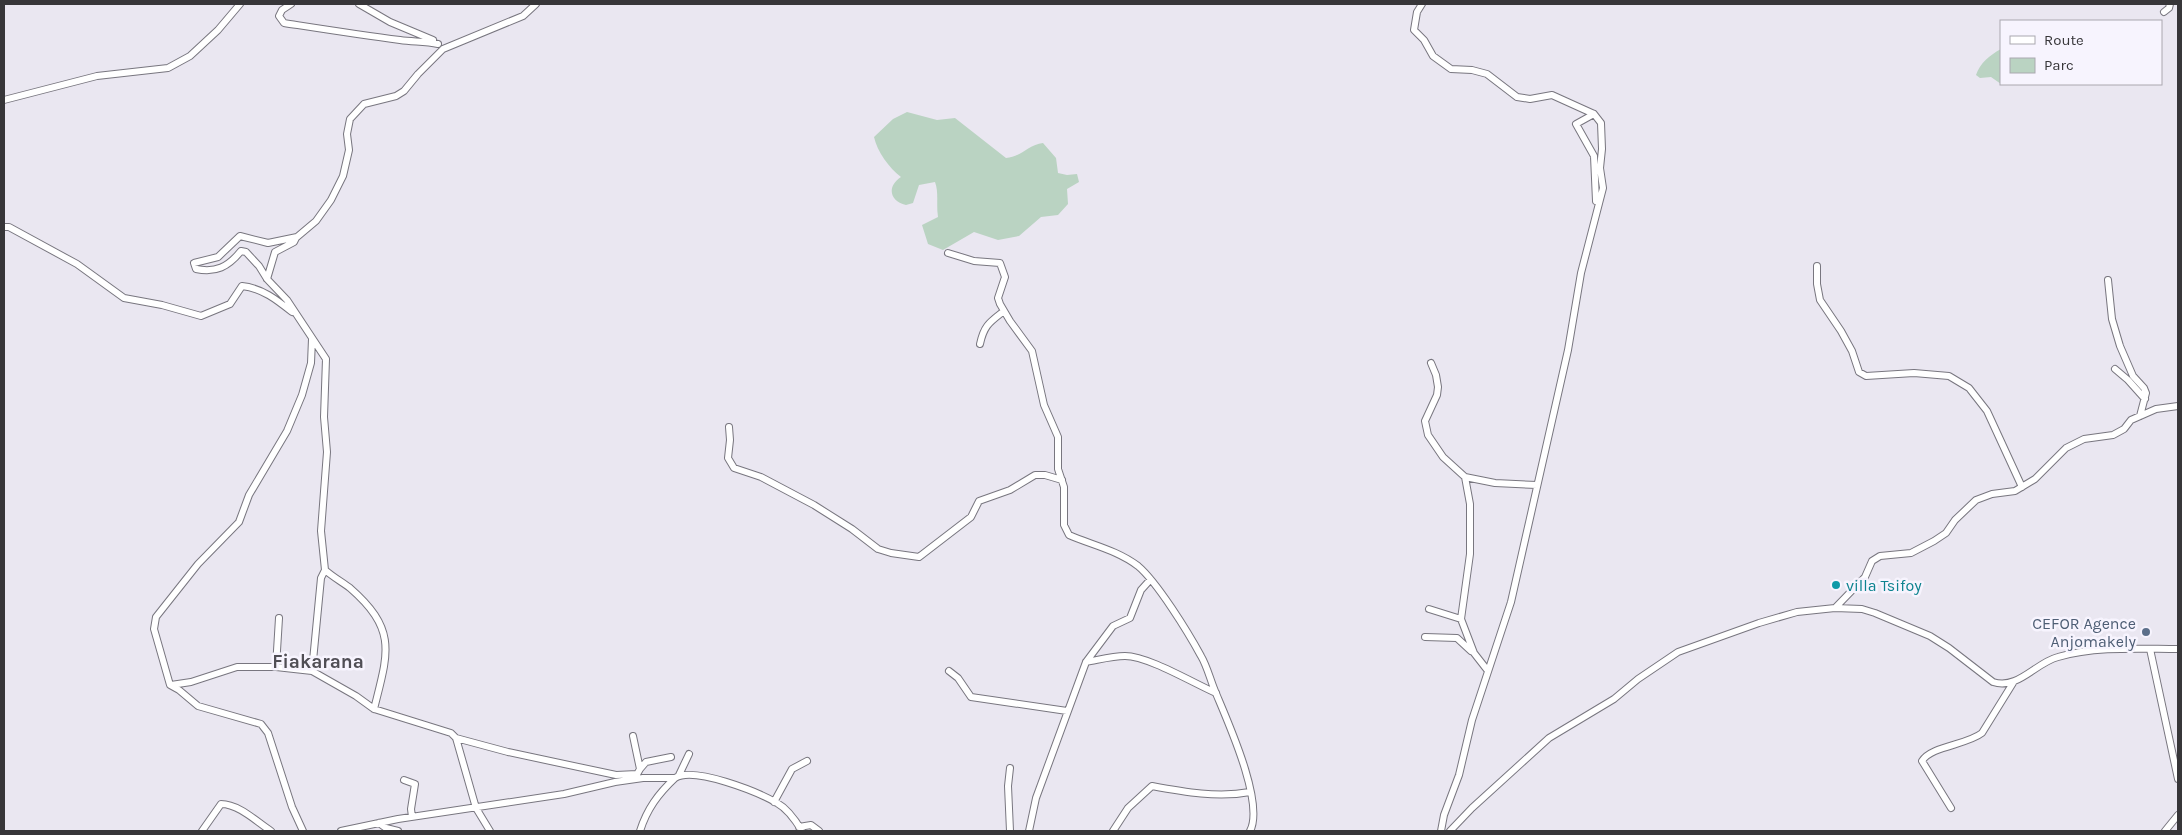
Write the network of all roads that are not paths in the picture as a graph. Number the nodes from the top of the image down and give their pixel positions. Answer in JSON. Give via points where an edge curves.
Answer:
{"nodes":[{"id":1,"x":240,"y":4,"type":"edge"},
{"id":2,"x":290,"y":4,"type":"edge"},
{"id":3,"x":359,"y":4,"type":"edge"},
{"id":4,"x":536,"y":4,"type":"edge"},
{"id":5,"x":1422,"y":4,"type":"edge"},
{"id":6,"x":2170,"y":4,"type":"edge"},
{"id":7,"x":2164,"y":12,"type":"dead end"},
{"id":8,"x":440,"y":47,"type":"junction"},
{"id":9,"x":4,"y":100,"type":"edge"},
{"id":10,"x":1594,"y":114,"type":"junction"},
{"id":11,"x":1595,"y":213,"type":"junction"},
{"id":12,"x":4,"y":227,"type":"edge"},
{"id":13,"x":297,"y":237,"type":"junction"},
{"id":14,"x":948,"y":253,"type":"dead end"},
{"id":15,"x":1817,"y":266,"type":"dead end"},
{"id":16,"x":267,"y":279,"type":"junction"},
{"id":17,"x":2108,"y":280,"type":"dead end"},
{"id":18,"x":1004,"y":310,"type":"junction"},
{"id":19,"x":296,"y":315,"type":"junction"},
{"id":20,"x":312,"y":339,"type":"junction"},
{"id":21,"x":980,"y":344,"type":"dead end"},
{"id":22,"x":1431,"y":363,"type":"dead end"},
{"id":23,"x":2114,"y":369,"type":"dead end"},
{"id":24,"x":2145,"y":399,"type":"junction"},
{"id":25,"x":2178,"y":406,"type":"edge"},
{"id":26,"x":2140,"y":416,"type":"junction"},
{"id":27,"x":729,"y":427,"type":"dead end"},
{"id":28,"x":1465,"y":477,"type":"junction"},
{"id":29,"x":1062,"y":480,"type":"junction"},
{"id":30,"x":1537,"y":485,"type":"junction"},
{"id":31,"x":2022,"y":486,"type":"junction"},
{"id":32,"x":325,"y":570,"type":"junction"},
{"id":33,"x":1150,"y":580,"type":"junction"},
{"id":34,"x":1836,"y":608,"type":"junction"},
{"id":35,"x":1430,"y":609,"type":"dead end"},
{"id":36,"x":279,"y":618,"type":"dead end"},
{"id":37,"x":1461,"y":619,"type":"junction"},
{"id":38,"x":1425,"y":637,"type":"dead end"},
{"id":39,"x":2150,"y":649,"type":"junction"},
{"id":40,"x":2178,"y":649,"type":"edge"},
{"id":41,"x":1474,"y":653,"type":"junction"},
{"id":42,"x":1086,"y":662,"type":"junction"},
{"id":43,"x":276,"y":667,"type":"junction"},
{"id":44,"x":1488,"y":670,"type":"junction"},
{"id":45,"x":312,"y":671,"type":"junction"},
{"id":46,"x":949,"y":671,"type":"dead end"},
{"id":47,"x":2013,"y":683,"type":"junction"},
{"id":48,"x":170,"y":686,"type":"junction"},
{"id":49,"x":1216,"y":693,"type":"junction"},
{"id":50,"x":374,"y":709,"type":"junction"},
{"id":51,"x":1067,"y":711,"type":"junction"},
{"id":52,"x":633,"y":736,"type":"dead end"},
{"id":53,"x":456,"y":738,"type":"junction"},
{"id":54,"x":688,"y":754,"type":"dead end"},
{"id":55,"x":671,"y":757,"type":"dead end"},
{"id":56,"x":807,"y":762,"type":"dead end"},
{"id":57,"x":1010,"y":768,"type":"dead end"},
{"id":58,"x":637,"y":774,"type":"junction"},
{"id":59,"x":677,"y":777,"type":"junction"},
{"id":60,"x":2178,"y":779,"type":"edge"},
{"id":61,"x":404,"y":780,"type":"dead end"},
{"id":62,"x":1250,"y":792,"type":"junction"},
{"id":63,"x":774,"y":802,"type":"junction"},
{"id":64,"x":476,"y":808,"type":"junction"},
{"id":65,"x":1952,"y":808,"type":"dead end"},
{"id":66,"x":2178,"y":816,"type":"edge"},
{"id":67,"x":412,"y":817,"type":"junction"},
{"id":68,"x":379,"y":823,"type":"junction"},
{"id":69,"x":801,"y":829,"type":"edge"},
{"id":70,"x":202,"y":831,"type":"edge"},
{"id":71,"x":271,"y":831,"type":"edge"},
{"id":72,"x":303,"y":831,"type":"edge"},
{"id":73,"x":341,"y":831,"type":"edge"},
{"id":74,"x":398,"y":831,"type":"edge"},
{"id":75,"x":490,"y":831,"type":"edge"},
{"id":76,"x":640,"y":831,"type":"edge"},
{"id":77,"x":819,"y":831,"type":"edge"},
{"id":78,"x":1010,"y":831,"type":"edge"},
{"id":79,"x":1029,"y":831,"type":"edge"},
{"id":80,"x":1112,"y":831,"type":"edge"},
{"id":81,"x":1250,"y":831,"type":"edge"},
{"id":82,"x":1441,"y":831,"type":"edge"},
{"id":83,"x":1450,"y":831,"type":"edge"},
{"id":84,"x":2165,"y":831,"type":"edge"}],
"edges":[{"from":1,"to":9,"type":"street","via":[[190,56],[168,68],[97,76]]},
{"from":2,"to":8,"type":"street","via":[[279,16],[284,22],[337,32],[426,41]]},
{"from":3,"to":8,"type":"street","via":[[390,22],[429,38]]},
{"from":4,"to":8,"type":"street","via":[[523,16]]},
{"from":5,"to":10,"type":"street","via":[[1414,30],[1433,56],[1452,69],[1487,74],[1517,97],[1530,99],[1552,94]]},
{"from":6,"to":7,"type":"street"},
{"from":8,"to":13,"type":"street","via":[[404,91],[364,104],[350,118],[349,150],[343,176],[316,221]]},
{"from":10,"to":11,"type":"street","via":[[1601,123],[1603,188]]},
{"from":10,"to":11,"type":"street","via":[[1576,124],[1594,156]]},
{"from":11,"to":30,"type":"street"},
{"from":12,"to":19,"type":"street","via":[[77,264],[124,298],[201,316],[230,304],[242,286],[249,286],[272,296]]},
{"from":13,"to":16,"type":"street","via":[[275,252]]},
{"from":13,"to":16,"type":"street","via":[[268,243],[240,236],[218,257],[194,263],[196,269],[218,270],[232,263],[241,252],[246,252]]},
{"from":14,"to":18,"type":"street","via":[[974,261],[1000,263],[1005,277],[998,298]]},
{"from":15,"to":31,"type":"street","via":[[1820,300],[1841,331],[1859,372],[1866,376],[1914,373],[1949,376],[1969,388],[1987,411]]},
{"from":16,"to":19,"type":"street"},
{"from":17,"to":24,"type":"street","via":[[2112,319],[2120,346],[2133,376],[2144,388]]},
{"from":18,"to":21,"type":"street","via":[[987,325]]},
{"from":18,"to":29,"type":"street","via":[[1032,352],[1044,405],[1058,437],[1058,469]]},
{"from":19,"to":20,"type":"street"},
{"from":20,"to":32,"type":"street","via":[[326,359],[324,417],[327,452],[322,532]]},
{"from":20,"to":48,"type":"street","via":[[311,363],[300,401],[287,431],[249,495],[238,522],[198,564],[156,618],[154,629]]},
{"from":22,"to":28,"type":"street","via":[[1438,387],[1425,421],[1428,435],[1443,457]]},
{"from":23,"to":24,"type":"street"},
{"from":24,"to":26,"type":"street"},
{"from":25,"to":26,"type":"street","via":[[2156,409]]},
{"from":26,"to":31,"type":"street","via":[[2113,435],[2084,439],[2066,448],[2035,479]]},
{"from":27,"to":29,"type":"street","via":[[728,458],[734,468],[761,477],[814,505],[878,549],[905,556],[919,557],[971,517],[979,502],[1035,476]]},
{"from":28,"to":30,"type":"street"},
{"from":28,"to":37,"type":"street","via":[[1470,504],[1470,554]]},
{"from":29,"to":33,"type":"street","via":[[1064,525],[1069,535],[1115,552],[1138,567]]},
{"from":30,"to":44,"type":"street","via":[[1511,602]]},
{"from":31,"to":34,"type":"street","via":[[2015,491],[1976,500],[1946,533],[1911,553],[1880,556]]},
{"from":32,"to":45,"type":"street","via":[[321,578]]},
{"from":32,"to":50,"type":"street","via":[[368,606],[384,631],[386,655]]},
{"from":33,"to":42,"type":"street","via":[[1141,590],[1130,618],[1113,626]]},
{"from":33,"to":49,"type":"street","via":[[1201,656]]},
{"from":34,"to":47,"type":"street","via":[[1862,609],[1930,636],[1993,682],[2001,685]]},
{"from":34,"to":83,"type":"street","via":[[1778,617],[1678,652],[1614,699],[1548,738]]},
{"from":35,"to":37,"type":"street"},
{"from":36,"to":43,"type":"street"},
{"from":37,"to":41,"type":"street"},
{"from":38,"to":41,"type":"street","via":[[1457,638]]},
{"from":39,"to":40,"type":"street"},
{"from":39,"to":47,"type":"street","via":[[2057,657]]},
{"from":39,"to":60,"type":"street"},
{"from":41,"to":44,"type":"street"},
{"from":42,"to":49,"type":"street","via":[[1132,656]]},
{"from":42,"to":51,"type":"street"},
{"from":43,"to":45,"type":"street"},
{"from":43,"to":48,"type":"street","via":[[237,667]]},
{"from":44,"to":82,"type":"street"},
{"from":45,"to":50,"type":"street"},
{"from":46,"to":51,"type":"street","via":[[971,697]]},
{"from":47,"to":65,"type":"street","via":[[1975,739],[1930,753],[1922,760]]},
{"from":48,"to":72,"type":"street","via":[[198,706],[262,724]]},
{"from":49,"to":62,"type":"street","via":[[1235,738]]},
{"from":50,"to":53,"type":"street","via":[[451,733]]},
{"from":51,"to":79,"type":"street","via":[[1036,798]]},
{"from":52,"to":58,"type":"street"},
{"from":53,"to":58,"type":"street","via":[[616,775]]},
{"from":53,"to":64,"type":"street"},
{"from":54,"to":59,"type":"street"},
{"from":55,"to":58,"type":"street","via":[[646,762]]},
{"from":56,"to":63,"type":"street","via":[[792,769]]},
{"from":57,"to":78,"type":"street"},
{"from":58,"to":59,"type":"street"},
{"from":58,"to":64,"type":"street","via":[[564,794]]},
{"from":59,"to":63,"type":"street","via":[[695,774],[734,785]]},
{"from":59,"to":76,"type":"street","via":[[658,794],[645,814]]},
{"from":61,"to":67,"type":"street","via":[[415,784]]},
{"from":62,"to":80,"type":"street","via":[[1232,795],[1152,786],[1128,808]]},
{"from":62,"to":81,"type":"street","via":[[1254,824]]},
{"from":63,"to":69,"type":"street","via":[[793,816]]},
{"from":64,"to":67,"type":"street"},
{"from":64,"to":75,"type":"street"},
{"from":66,"to":84,"type":"street"},
{"from":67,"to":68,"type":"street"},
{"from":68,"to":73,"type":"street"},
{"from":68,"to":74,"type":"street"},
{"from":69,"to":77,"type":"street","via":[[811,825]]},
{"from":70,"to":71,"type":"street","via":[[221,804],[227,804]]}]}
